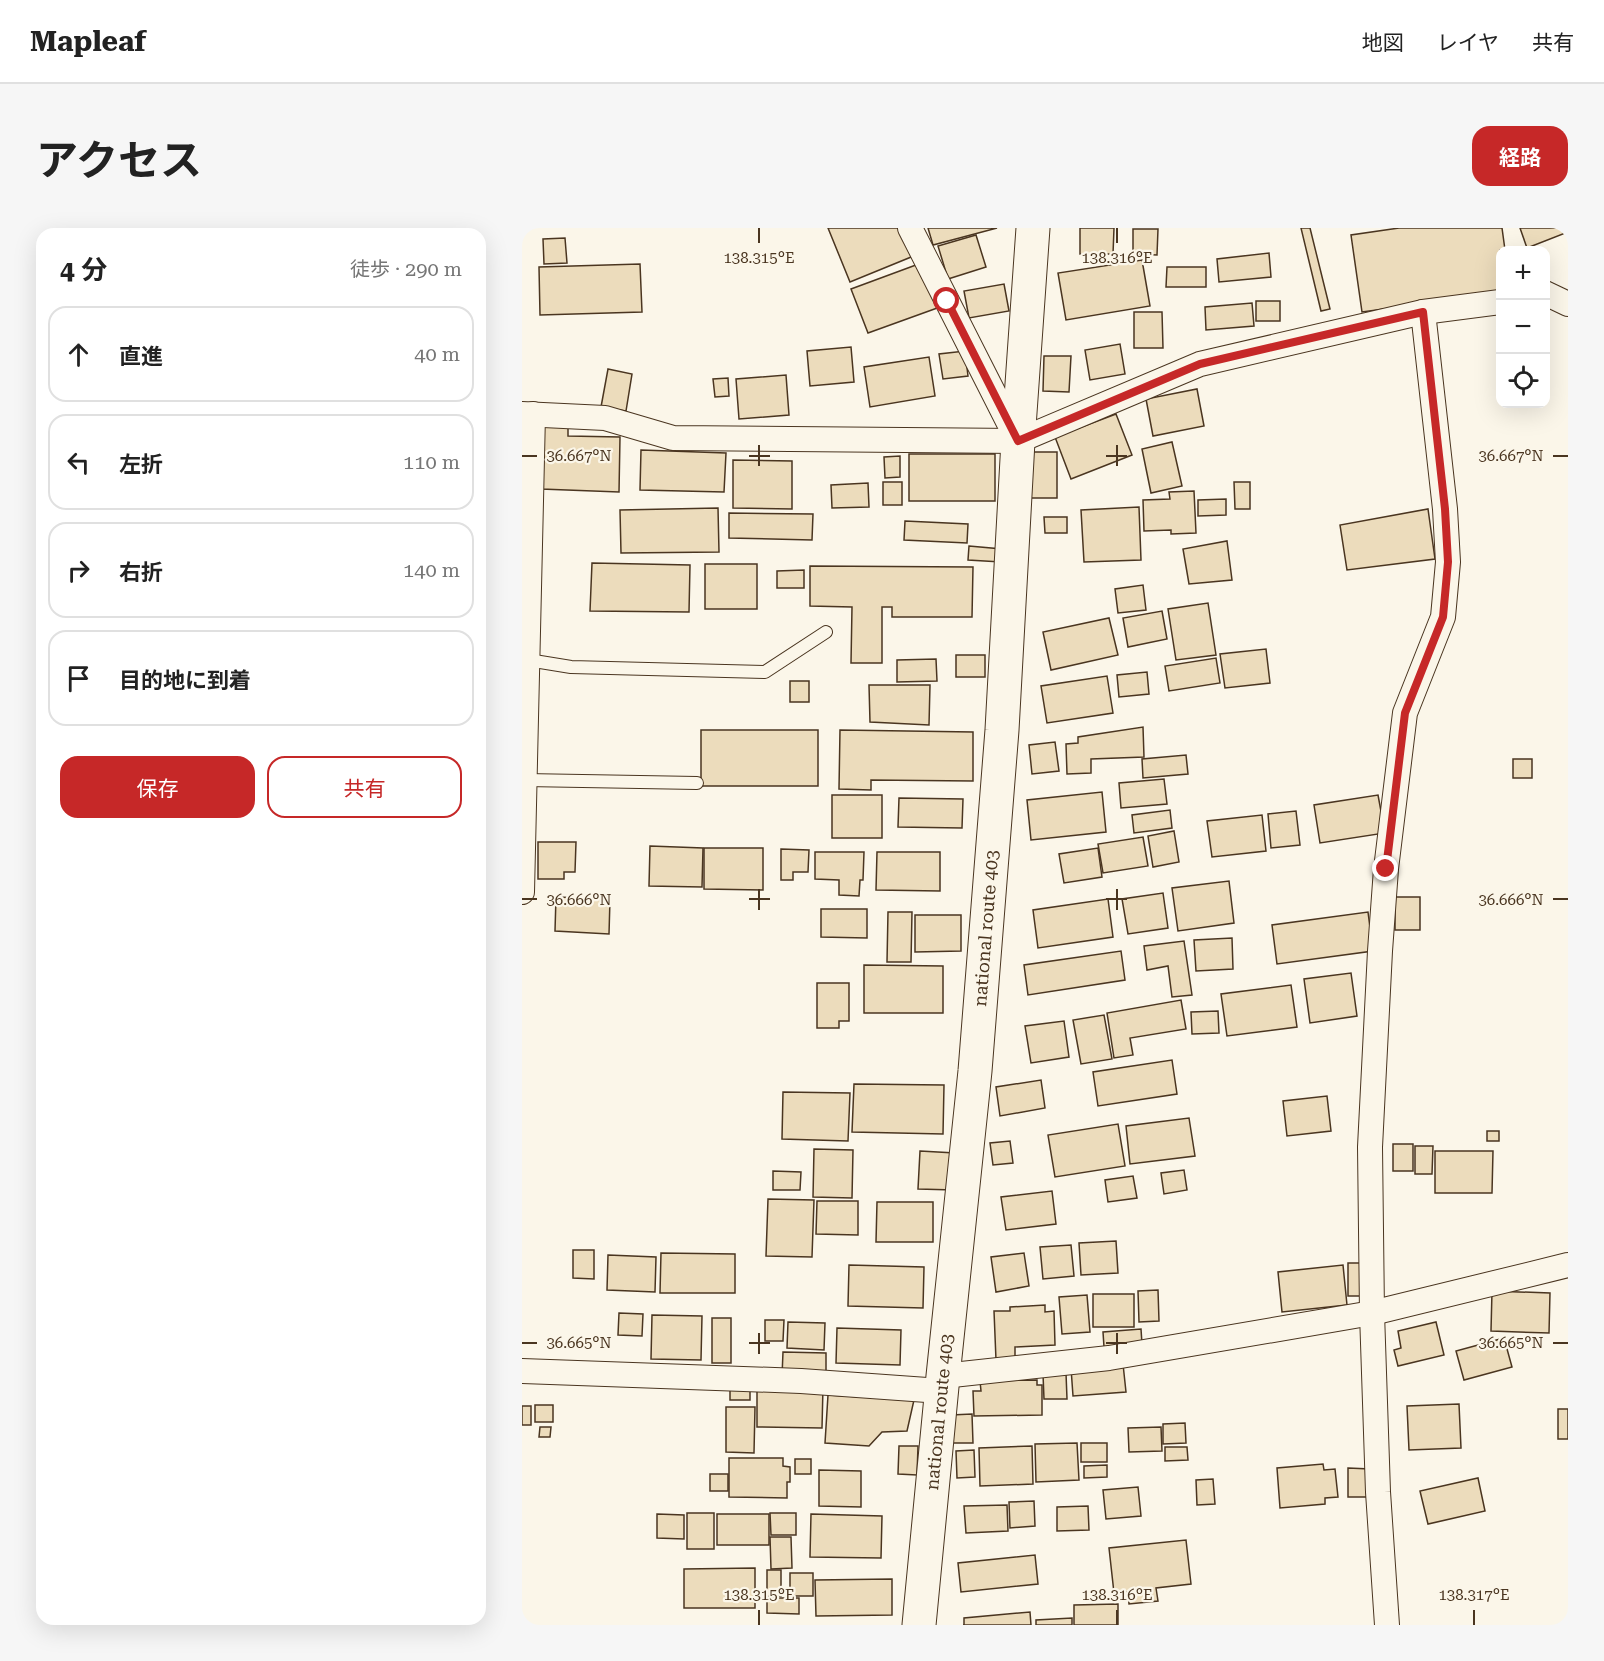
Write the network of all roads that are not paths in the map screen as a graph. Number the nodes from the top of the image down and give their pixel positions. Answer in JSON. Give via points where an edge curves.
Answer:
{"nodes":[{"id":1,"x":910,"y":228,"type":"edge"},
{"id":2,"x":1033,"y":228,"type":"edge"},
{"id":3,"x":1550,"y":295,"type":"edge"},
{"id":4,"x":1496,"y":303,"type":"edge"},
{"id":5,"x":1568,"y":304,"type":"edge"},
{"id":6,"x":1423,"y":312,"type":"junction"},
{"id":7,"x":528,"y":414,"type":"edge"},
{"id":8,"x":1018,"y":441,"type":"junction"},
{"id":9,"x":826,"y":632,"type":"dead end"},
{"id":10,"x":528,"y":660,"type":"junction"},
{"id":11,"x":525,"y":780,"type":"junction"},
{"id":12,"x":697,"y":783,"type":"dead end"},
{"id":13,"x":522,"y":892,"type":"edge"},
{"id":14,"x":1568,"y":1266,"type":"edge"},
{"id":15,"x":1372,"y":1313,"type":"junction"},
{"id":16,"x":522,"y":1371,"type":"edge"},
{"id":17,"x":942,"y":1384,"type":"junction"},
{"id":18,"x":920,"y":1625,"type":"edge"},
{"id":19,"x":1387,"y":1625,"type":"edge"}],
"edges":[{"from":1,"to":8,"type":"street"},
{"from":2,"to":8,"type":"highway","name":"national route 403"},
{"from":3,"to":5,"type":"street"},
{"from":4,"to":6,"type":"street"},
{"from":6,"to":8,"type":"street","via":[[1200,364]]},
{"from":6,"to":15,"type":"street","via":[[1448,562],[1443,617],[1405,713],[1386,869],[1370,1148]]},
{"from":7,"to":8,"type":"street","via":[[605,418],[673,438]]},
{"from":7,"to":10,"type":"street"},
{"from":8,"to":17,"type":"highway","name":"national route 403","via":[[1002,730],[975,1071]]},
{"from":9,"to":10,"type":"lane","via":[[765,672],[571,667]]},
{"from":10,"to":11,"type":"street"},
{"from":11,"to":12,"type":"lane"},
{"from":11,"to":13,"type":"street"},
{"from":14,"to":15,"type":"street"},
{"from":15,"to":17,"type":"street"},
{"from":15,"to":19,"type":"street","via":[[1377,1492]]},
{"from":16,"to":17,"type":"street"},
{"from":17,"to":18,"type":"highway","name":"national route 403"}]}
